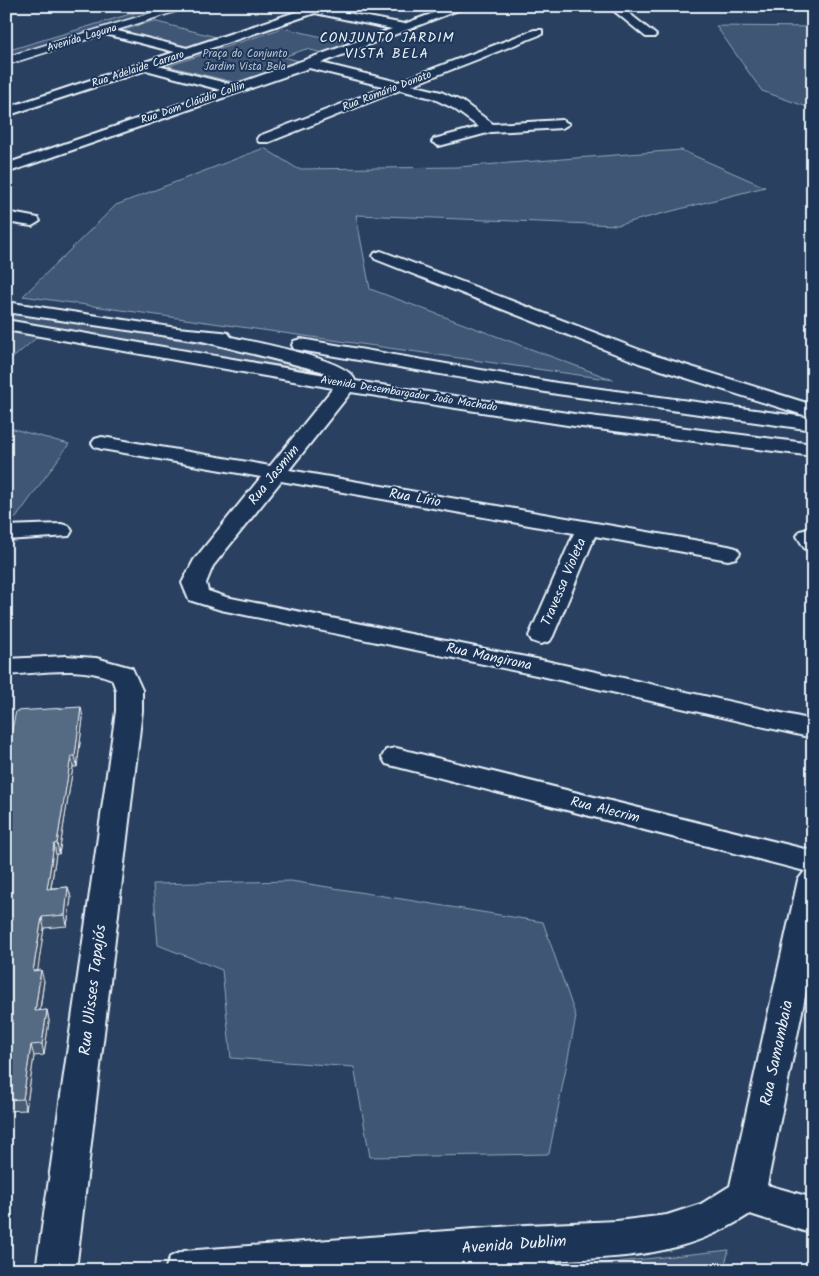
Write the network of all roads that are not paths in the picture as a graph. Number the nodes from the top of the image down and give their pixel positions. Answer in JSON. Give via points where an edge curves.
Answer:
{"nodes":[{"id":1,"x":186,"y":6,"type":"edge"},
{"id":2,"x":464,"y":6,"type":"edge"},
{"id":3,"x":613,"y":6,"type":"edge"},
{"id":4,"x":320,"y":8,"type":"edge"},
{"id":5,"x":149,"y":12,"type":"edge"},
{"id":6,"x":404,"y":28,"type":"junction"},
{"id":7,"x":105,"y":31,"type":"junction"},
{"id":8,"x":538,"y":32,"type":"dead end"},
{"id":9,"x":650,"y":35,"type":"dead end"},
{"id":10,"x":6,"y":49,"type":"edge"},
{"id":11,"x":188,"y":52,"type":"junction"},
{"id":12,"x":6,"y":61,"type":"edge"},
{"id":13,"x":308,"y":64,"type":"junction"},
{"id":14,"x":146,"y":66,"type":"junction"},
{"id":15,"x":401,"y":86,"type":"junction"},
{"id":16,"x":234,"y":89,"type":"junction"},
{"id":17,"x":6,"y":112,"type":"edge"},
{"id":18,"x":562,"y":124,"type":"dead end"},
{"id":19,"x":490,"y":128,"type":"junction"},
{"id":20,"x":264,"y":139,"type":"dead end"},
{"id":21,"x":440,"y":142,"type":"dead end"},
{"id":22,"x":6,"y":169,"type":"edge"},
{"id":23,"x":6,"y":217,"type":"edge"},
{"id":24,"x":32,"y":221,"type":"dead end"},
{"id":25,"x":381,"y":256,"type":"dead end"},
{"id":26,"x":6,"y":307,"type":"edge"},
{"id":27,"x":6,"y":325,"type":"edge"},
{"id":28,"x":205,"y":336,"type":"junction"},
{"id":29,"x":346,"y":385,"type":"junction"},
{"id":30,"x":813,"y":412,"type":"edge"},
{"id":31,"x":813,"y":424,"type":"edge"},
{"id":32,"x":102,"y":444,"type":"dead end"},
{"id":33,"x":813,"y":450,"type":"edge"},
{"id":34,"x":275,"y":474,"type":"junction"},
{"id":35,"x":587,"y":528,"type":"junction"},
{"id":36,"x":60,"y":531,"type":"dead end"},
{"id":37,"x":6,"y":534,"type":"edge"},
{"id":38,"x":728,"y":553,"type":"dead end"},
{"id":39,"x":202,"y":565,"type":"joint"},
{"id":40,"x":542,"y":636,"type":"dead end"},
{"id":41,"x":6,"y":667,"type":"edge"},
{"id":42,"x":813,"y":729,"type":"edge"},
{"id":43,"x":396,"y":757,"type":"dead end"},
{"id":44,"x":813,"y":862,"type":"edge"},
{"id":45,"x":813,"y":880,"type":"edge"},
{"id":46,"x":808,"y":927,"type":"edge"},
{"id":47,"x":746,"y":1196,"type":"junction"},
{"id":48,"x":813,"y":1216,"type":"edge"},
{"id":49,"x":528,"y":1257,"type":"edge"},
{"id":50,"x":56,"y":1270,"type":"edge"},
{"id":51,"x":184,"y":1270,"type":"edge"}],
"edges":[{"from":1,"to":5,"type":"main road","name":"Avenida Laguna"},
{"from":2,"to":6,"type":"street","name":"Rua Dom Cláudio Collin"},
{"from":3,"to":9,"type":"street"},
{"from":4,"to":6,"type":"street"},
{"from":4,"to":11,"type":"street","name":"Rua Adelaide Carraro"},
{"from":5,"to":7,"type":"main road","name":"Avenida Laguna"},
{"from":5,"to":10,"type":"main road","name":"Avenida Laguna","via":[[127,14]]},
{"from":6,"to":13,"type":"street","name":"Rua Dom Cláudio Collin"},
{"from":7,"to":11,"type":"street"},
{"from":7,"to":12,"type":"main road","name":"Avenida Laguna"},
{"from":8,"to":15,"type":"street","name":"Rua Romário Donato"},
{"from":11,"to":14,"type":"street","name":"Rua Adelaide Carraro"},
{"from":13,"to":15,"type":"street"},
{"from":13,"to":16,"type":"street","name":"Rua Dom Cláudio Collin"},
{"from":14,"to":16,"type":"street"},
{"from":14,"to":17,"type":"street","name":"Rua Adelaide Carraro"},
{"from":15,"to":19,"type":"street","via":[[458,105]]},
{"from":15,"to":20,"type":"street","name":"Rua Romário Donato"},
{"from":16,"to":22,"type":"street","name":"Rua Dom Cláudio Collin"},
{"from":18,"to":19,"type":"street"},
{"from":19,"to":21,"type":"street"},
{"from":23,"to":24,"type":"street"},
{"from":25,"to":30,"type":"street","via":[[646,358]]},
{"from":26,"to":28,"type":"street"},
{"from":27,"to":29,"type":"street","name":"Avenida Desembargador João Machado"},
{"from":28,"to":29,"type":"street","via":[[328,367],[345,377]]},
{"from":28,"to":31,"type":"street","via":[[282,341],[699,410]]},
{"from":29,"to":33,"type":"street","name":"Avenida Desembargador João Machado","via":[[574,420]]},
{"from":29,"to":34,"type":"street","name":"Rua Jasmim"},
{"from":32,"to":34,"type":"street","name":"Rua Lírio"},
{"from":34,"to":35,"type":"street","name":"Rua Lírio"},
{"from":34,"to":39,"type":"street","name":"Rua Jasmim"},
{"from":35,"to":38,"type":"street","name":"Rua Lírio"},
{"from":35,"to":40,"type":"street","name":"Travessa Violeta"},
{"from":36,"to":37,"type":"street"},
{"from":39,"to":42,"type":"street","name":"Rua Mangirona","via":[[194,580],[197,595],[221,603],[546,669]]},
{"from":41,"to":50,"type":"street","name":"Rua Ulisses Tapajós","via":[[106,667],[126,679],[130,711]]},
{"from":43,"to":44,"type":"street","name":"Rua Alecrim"},
{"from":45,"to":46,"type":"street","name":"Rua Samambaia"},
{"from":46,"to":47,"type":"street","name":"Rua Samambaia"},
{"from":47,"to":48,"type":"street"},
{"from":47,"to":49,"type":"street","name":"Avenida Dublim","via":[[712,1218],[667,1233],[617,1239]]},
{"from":49,"to":51,"type":"street","name":"Avenida Dublim"}]}
